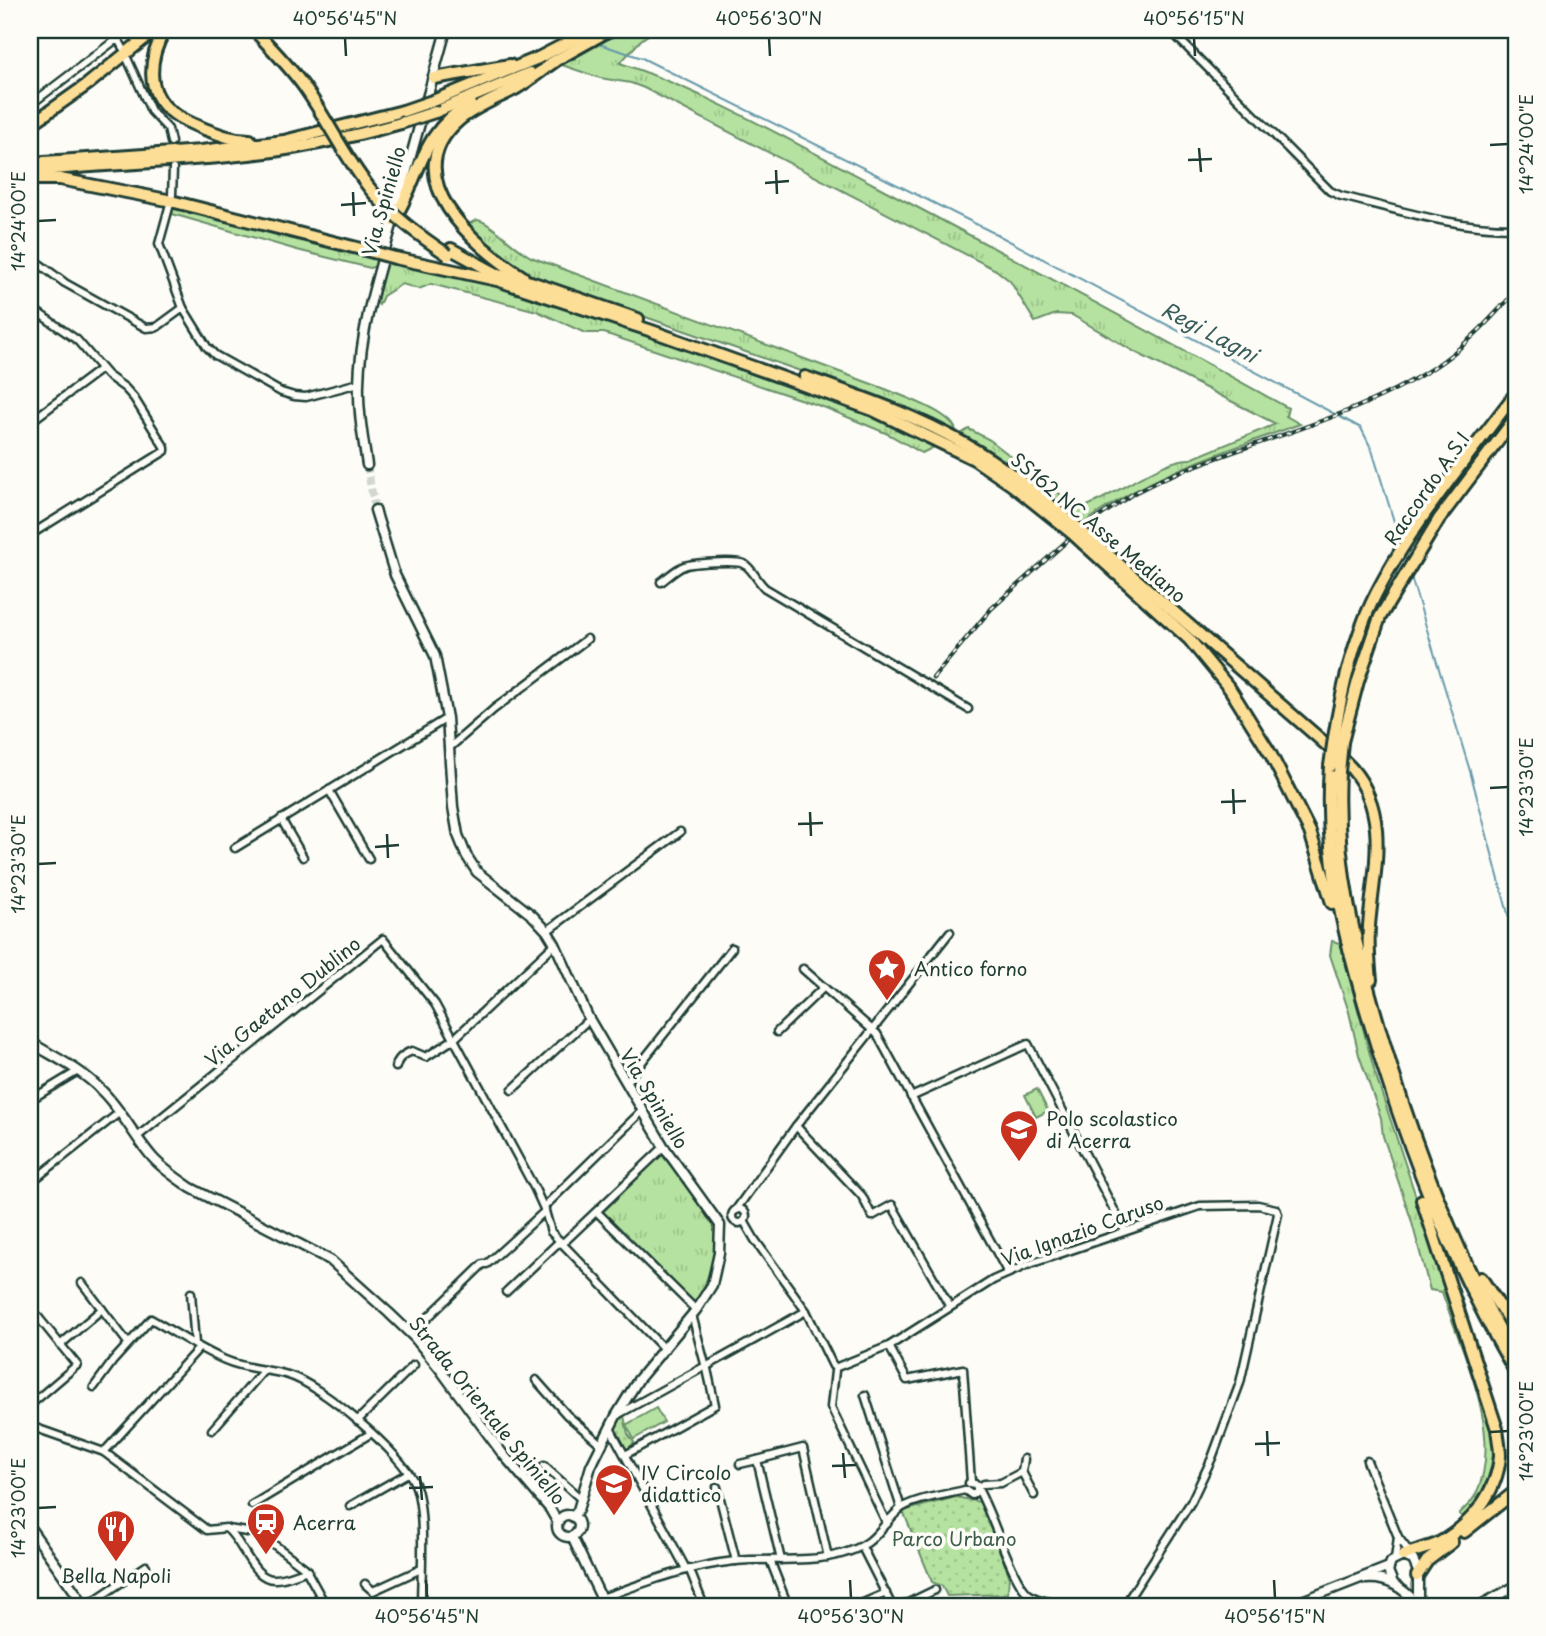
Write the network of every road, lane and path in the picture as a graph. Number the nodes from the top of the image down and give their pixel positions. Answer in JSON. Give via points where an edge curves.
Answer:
{"nodes":[{"id":1,"x":155,"y":30,"type":"edge"},
{"id":2,"x":165,"y":30,"type":"edge"},
{"id":3,"x":446,"y":30,"type":"edge"},
{"id":4,"x":592,"y":30,"type":"edge"},
{"id":5,"x":610,"y":30,"type":"edge"},
{"id":6,"x":1170,"y":30,"type":"edge"},
{"id":7,"x":257,"y":31,"type":"edge"},
{"id":8,"x":123,"y":48,"type":"dead end"},
{"id":9,"x":127,"y":58,"type":"dead end"},
{"id":10,"x":534,"y":60,"type":"junction"},
{"id":11,"x":555,"y":61,"type":"junction"},
{"id":12,"x":434,"y":78,"type":"junction"},
{"id":13,"x":498,"y":88,"type":"junction"},
{"id":14,"x":30,"y":105,"type":"edge"},
{"id":15,"x":30,"y":125,"type":"edge"},
{"id":16,"x":284,"y":141,"type":"junction"},
{"id":17,"x":171,"y":142,"type":"dead end"},
{"id":18,"x":30,"y":163,"type":"edge"},
{"id":19,"x":173,"y":169,"type":"dead end"},
{"id":20,"x":30,"y":171,"type":"edge"},
{"id":21,"x":30,"y":179,"type":"edge"},
{"id":22,"x":172,"y":195,"type":"dead end"},
{"id":23,"x":170,"y":204,"type":"dead end"},
{"id":24,"x":393,"y":221,"type":"junction"},
{"id":25,"x":1516,"y":228,"type":"edge"},
{"id":26,"x":450,"y":252,"type":"junction"},
{"id":27,"x":30,"y":257,"type":"edge"},
{"id":28,"x":497,"y":280,"type":"junction"},
{"id":29,"x":531,"y":282,"type":"junction"},
{"id":30,"x":30,"y":307,"type":"edge"},
{"id":31,"x":183,"y":308,"type":"junction"},
{"id":32,"x":101,"y":369,"type":"junction"},
{"id":33,"x":359,"y":383,"type":"junction"},
{"id":34,"x":1516,"y":393,"type":"edge"},
{"id":35,"x":1516,"y":417,"type":"edge"},
{"id":36,"x":30,"y":422,"type":"edge"},
{"id":37,"x":929,"y":431,"type":"junction"},
{"id":38,"x":367,"y":465,"type":"tunnel mouth"},
{"id":39,"x":375,"y":510,"type":"tunnel mouth"},
{"id":40,"x":30,"y":535,"type":"edge"},
{"id":41,"x":1087,"y":541,"type":"junction"},
{"id":42,"x":662,"y":582,"type":"dead end"},
{"id":43,"x":587,"y":639,"type":"dead end"},
{"id":44,"x":968,"y":709,"type":"dead end"},
{"id":45,"x":447,"y":718,"type":"junction"},
{"id":46,"x":1338,"y":740,"type":"junction"},
{"id":47,"x":449,"y":748,"type":"junction"},
{"id":48,"x":329,"y":790,"type":"junction"},
{"id":49,"x":281,"y":820,"type":"junction"},
{"id":50,"x":680,"y":832,"type":"dead end"},
{"id":51,"x":236,"y":848,"type":"dead end"},
{"id":52,"x":303,"y":857,"type":"dead end"},
{"id":53,"x":369,"y":859,"type":"dead end"},
{"id":54,"x":1342,"y":916,"type":"junction"},
{"id":55,"x":547,"y":931,"type":"junction"},
{"id":56,"x":950,"y":932,"type":"dead end"},
{"id":57,"x":555,"y":944,"type":"junction"},
{"id":58,"x":732,"y":948,"type":"dead end"},
{"id":59,"x":1356,"y":955,"type":"junction"},
{"id":60,"x":803,"y":969,"type":"dead end"},
{"id":61,"x":824,"y":987,"type":"junction"},
{"id":62,"x":589,"y":1019,"type":"junction"},
{"id":63,"x":872,"y":1030,"type":"junction"},
{"id":64,"x":777,"y":1032,"type":"dead end"},
{"id":65,"x":454,"y":1039,"type":"junction"},
{"id":66,"x":30,"y":1042,"type":"edge"},
{"id":67,"x":396,"y":1067,"type":"dead end"},
{"id":68,"x":78,"y":1071,"type":"junction"},
{"id":69,"x":625,"y":1082,"type":"junction"},
{"id":70,"x":512,"y":1090,"type":"dead end"},
{"id":71,"x":911,"y":1097,"type":"junction"},
{"id":72,"x":30,"y":1100,"type":"edge"},
{"id":73,"x":1394,"y":1104,"type":"junction"},
{"id":74,"x":642,"y":1111,"type":"junction"},
{"id":75,"x":120,"y":1112,"type":"junction"},
{"id":76,"x":796,"y":1126,"type":"junction"},
{"id":77,"x":137,"y":1137,"type":"junction"},
{"id":78,"x":664,"y":1147,"type":"junction"},
{"id":79,"x":30,"y":1167,"type":"edge"},
{"id":80,"x":1426,"y":1169,"type":"junction"},
{"id":81,"x":37,"y":1177,"type":"junction"},
{"id":82,"x":30,"y":1183,"type":"edge"},
{"id":83,"x":743,"y":1199,"type":"junction"},
{"id":84,"x":544,"y":1209,"type":"junction"},
{"id":85,"x":743,"y":1210,"type":"junction"},
{"id":86,"x":597,"y":1212,"type":"junction"},
{"id":87,"x":733,"y":1212,"type":"junction"},
{"id":88,"x":740,"y":1222,"type":"junction"},
{"id":89,"x":723,"y":1224,"type":"junction"},
{"id":90,"x":1125,"y":1231,"type":"junction"},
{"id":91,"x":561,"y":1243,"type":"junction"},
{"id":92,"x":1008,"y":1273,"type":"junction"},
{"id":93,"x":82,"y":1283,"type":"dead end"},
{"id":94,"x":506,"y":1292,"type":"dead end"},
{"id":95,"x":191,"y":1293,"type":"dead end"},
{"id":96,"x":950,"y":1307,"type":"junction"},
{"id":97,"x":102,"y":1309,"type":"junction"},
{"id":98,"x":806,"y":1311,"type":"junction"},
{"id":99,"x":694,"y":1313,"type":"junction"},
{"id":100,"x":38,"y":1317,"type":"dead end"},
{"id":101,"x":1516,"y":1331,"type":"edge"},
{"id":102,"x":411,"y":1334,"type":"junction"},
{"id":103,"x":128,"y":1343,"type":"junction"},
{"id":104,"x":60,"y":1345,"type":"junction"},
{"id":105,"x":197,"y":1346,"type":"junction"},
{"id":106,"x":889,"y":1346,"type":"junction"},
{"id":107,"x":665,"y":1350,"type":"junction"},
{"id":108,"x":1516,"y":1358,"type":"edge"},
{"id":109,"x":414,"y":1365,"type":"dead end"},
{"id":110,"x":706,"y":1366,"type":"junction"},
{"id":111,"x":835,"y":1368,"type":"junction"},
{"id":112,"x":264,"y":1370,"type":"junction"},
{"id":113,"x":1516,"y":1373,"type":"edge"},
{"id":114,"x":536,"y":1381,"type":"dead end"},
{"id":115,"x":94,"y":1387,"type":"dead end"},
{"id":116,"x":865,"y":1395,"type":"dead end"},
{"id":117,"x":30,"y":1405,"type":"edge"},
{"id":118,"x":616,"y":1416,"type":"junction"},
{"id":119,"x":357,"y":1421,"type":"junction"},
{"id":120,"x":30,"y":1426,"type":"edge"},
{"id":121,"x":610,"y":1428,"type":"junction"},
{"id":122,"x":212,"y":1430,"type":"dead end"},
{"id":123,"x":370,"y":1434,"type":"junction"},
{"id":124,"x":602,"y":1445,"type":"junction"},
{"id":125,"x":104,"y":1452,"type":"junction"},
{"id":126,"x":625,"y":1455,"type":"junction"},
{"id":127,"x":1024,"y":1459,"type":"dead end"},
{"id":128,"x":757,"y":1460,"type":"junction"},
{"id":129,"x":1367,"y":1461,"type":"dead end"},
{"id":130,"x":740,"y":1464,"type":"dead end"},
{"id":131,"x":544,"y":1466,"type":"dead end"},
{"id":132,"x":1021,"y":1472,"type":"junction"},
{"id":133,"x":408,"y":1473,"type":"junction"},
{"id":134,"x":974,"y":1485,"type":"junction"},
{"id":135,"x":717,"y":1487,"type":"dead end"},
{"id":136,"x":1516,"y":1491,"type":"edge"},
{"id":137,"x":1034,"y":1495,"type":"dead end"},
{"id":138,"x":581,"y":1499,"type":"junction"},
{"id":139,"x":252,"y":1505,"type":"dead end"},
{"id":140,"x":349,"y":1506,"type":"dead end"},
{"id":141,"x":901,"y":1508,"type":"junction"},
{"id":142,"x":573,"y":1517,"type":"junction"},
{"id":143,"x":558,"y":1523,"type":"junction"},
{"id":144,"x":887,"y":1524,"type":"junction"},
{"id":145,"x":226,"y":1528,"type":"junction"},
{"id":146,"x":32,"y":1534,"type":"edge"},
{"id":147,"x":572,"y":1536,"type":"junction"},
{"id":148,"x":1398,"y":1537,"type":"junction"},
{"id":149,"x":862,"y":1547,"type":"junction"},
{"id":150,"x":828,"y":1557,"type":"junction"},
{"id":151,"x":1406,"y":1557,"type":"junction"},
{"id":152,"x":770,"y":1560,"type":"junction"},
{"id":153,"x":781,"y":1560,"type":"junction"},
{"id":154,"x":736,"y":1561,"type":"junction"},
{"id":155,"x":146,"y":1566,"type":"dead end"},
{"id":156,"x":1389,"y":1567,"type":"junction"},
{"id":157,"x":421,"y":1569,"type":"junction"},
{"id":158,"x":687,"y":1569,"type":"junction"},
{"id":159,"x":308,"y":1570,"type":"junction"},
{"id":160,"x":1417,"y":1576,"type":"junction"},
{"id":161,"x":1356,"y":1581,"type":"junction"},
{"id":162,"x":365,"y":1584,"type":"dead end"},
{"id":163,"x":1397,"y":1585,"type":"junction"},
{"id":164,"x":1516,"y":1586,"type":"edge"},
{"id":165,"x":935,"y":1590,"type":"dead end"},
{"id":166,"x":886,"y":1593,"type":"junction"},
{"id":167,"x":603,"y":1602,"type":"edge"},
{"id":168,"x":1497,"y":1602,"type":"edge"},
{"id":169,"x":1419,"y":1605,"type":"edge"},
{"id":170,"x":86,"y":1606,"type":"edge"},
{"id":171,"x":326,"y":1606,"type":"edge"},
{"id":172,"x":421,"y":1606,"type":"edge"},
{"id":173,"x":704,"y":1606,"type":"edge"},
{"id":174,"x":788,"y":1606,"type":"edge"},
{"id":175,"x":856,"y":1606,"type":"edge"},
{"id":176,"x":892,"y":1606,"type":"edge"},
{"id":177,"x":902,"y":1606,"type":"edge"},
{"id":178,"x":1072,"y":1606,"type":"edge"},
{"id":179,"x":1124,"y":1606,"type":"edge"},
{"id":180,"x":1289,"y":1606,"type":"edge"},
{"id":181,"x":1479,"y":1606,"type":"edge"}],
"edges":[{"from":1,"to":15,"type":"highway"},
{"from":2,"to":16,"type":"highway","via":[[151,62],[151,76],[170,112],[223,136]]},
{"from":3,"to":12,"type":"street","name":"Via Spiniello"},
{"from":4,"to":10,"type":"highway"},
{"from":5,"to":11,"type":"highway"},
{"from":6,"to":25,"type":"street","via":[[1335,194],[1458,223]]},
{"from":7,"to":26,"type":"highway","bridge":true,"via":[[291,60],[374,184]]},
{"from":8,"to":14,"type":"street","via":[[114,41]]},
{"from":9,"to":17,"type":"street"},
{"from":10,"to":12,"type":"highway"},
{"from":10,"to":16,"type":"highway","bridge":true,"via":[[403,111]]},
{"from":11,"to":13,"type":"highway"},
{"from":11,"to":29,"type":"highway","via":[[460,120],[438,149],[434,167],[440,196],[451,211],[496,259]]},
{"from":12,"to":24,"type":"street","name":"Via Spiniello"},
{"from":13,"to":20,"type":"highway","bridge":true,"via":[[401,123],[331,140],[251,154]]},
{"from":13,"to":24,"type":"highway","via":[[440,127]]},
{"from":16,"to":18,"type":"highway"},
{"from":19,"to":22,"type":"street"},
{"from":21,"to":28,"type":"highway","bridge":true,"via":[[60,179],[167,200]]},
{"from":23,"to":31,"type":"street","via":[[159,244]]},
{"from":24,"to":33,"type":"street","name":"Via Spiniello","via":[[368,321]]},
{"from":26,"to":28,"type":"highway"},
{"from":26,"to":29,"type":"highway","via":[[495,273]]},
{"from":27,"to":31,"type":"street","via":[[65,283],[150,329]]},
{"from":28,"to":37,"type":"highway","name":"SS162 NC Asse Mediano"},
{"from":29,"to":37,"type":"highway","name":"SS162 NC Asse Mediano","via":[[869,399]]},
{"from":30,"to":32,"type":"street","via":[[77,340]]},
{"from":31,"to":33,"type":"street","via":[[206,347],[281,391],[306,397]]},
{"from":32,"to":36,"type":"street"},
{"from":32,"to":40,"type":"street","via":[[134,398],[165,451]]},
{"from":33,"to":38,"type":"street","name":"Via Spiniello"},
{"from":34,"to":46,"type":"highway","name":"Raccordo A.S.I","via":[[1428,510],[1370,606],[1339,704]]},
{"from":35,"to":46,"type":"highway","name":"Raccordo A.S.I","via":[[1439,519],[1380,617]]},
{"from":37,"to":41,"type":"highway","name":"SS162 NC Asse Mediano","bridge":true,"via":[[1020,481]]},
{"from":39,"to":45,"type":"street","name":"Via Spiniello","via":[[395,575],[435,656]]},
{"from":41,"to":54,"type":"highway","name":"SS162 NC Asse Mediano","via":[[1189,639],[1230,689],[1270,753],[1310,832]]},
{"from":41,"to":59,"type":"highway","name":"SS162 NC Asse Mediano","via":[[1353,771],[1371,801],[1376,820],[1377,864],[1369,924]]},
{"from":42,"to":44,"type":"street","via":[[690,565],[747,565],[765,588]]},
{"from":43,"to":47,"type":"street"},
{"from":45,"to":47,"type":"street","name":"Via Spiniello"},
{"from":45,"to":48,"type":"street"},
{"from":46,"to":54,"type":"highway","bridge":true,"via":[[1328,822]]},
{"from":47,"to":55,"type":"street","name":"Via Spiniello","via":[[453,807],[466,855],[477,872]]},
{"from":48,"to":49,"type":"street"},
{"from":48,"to":53,"type":"street"},
{"from":49,"to":51,"type":"street"},
{"from":49,"to":52,"type":"street"},
{"from":50,"to":55,"type":"street"},
{"from":54,"to":59,"type":"highway"},
{"from":55,"to":57,"type":"street","name":"Via Spiniello"},
{"from":56,"to":63,"type":"street"},
{"from":57,"to":62,"type":"street","name":"Via Spiniello"},
{"from":57,"to":65,"type":"street"},
{"from":58,"to":69,"type":"street"},
{"from":59,"to":73,"type":"highway","name":"SS162 NC Asse Mediano","via":[[1358,985]]},
{"from":59,"to":80,"type":"highway","name":"SS162 NC Asse Mediano"},
{"from":60,"to":61,"type":"street"},
{"from":61,"to":63,"type":"street"},
{"from":61,"to":64,"type":"street"},
{"from":62,"to":69,"type":"street","name":"Via Spiniello"},
{"from":62,"to":70,"type":"street"},
{"from":63,"to":71,"type":"street"},
{"from":63,"to":76,"type":"street"},
{"from":65,"to":67,"type":"street","via":[[426,1057],[412,1051],[404,1054]]},
{"from":65,"to":77,"type":"street","name":"Via Gaetano Dublino","via":[[435,1004],[383,939]]},
{"from":65,"to":84,"type":"street","name":"Via Gaetano Dublino"},
{"from":66,"to":68,"type":"street","name":"Strada Orientale Spiniello"},
{"from":68,"to":72,"type":"street"},
{"from":68,"to":75,"type":"street","name":"Strada Orientale Spiniello"},
{"from":69,"to":74,"type":"street","name":"Via Spiniello"},
{"from":71,"to":90,"type":"street","via":[[1028,1044]]},
{"from":71,"to":92,"type":"street"},
{"from":73,"to":113,"type":"highway","name":"SS162 NC Asse Mediano","via":[[1456,1261]]},
{"from":73,"to":151,"type":"highway","via":[[1411,1170],[1497,1429],[1500,1455],[1494,1483],[1469,1520],[1441,1541]]},
{"from":74,"to":78,"type":"street","name":"Via Spiniello"},
{"from":74,"to":84,"type":"street"},
{"from":75,"to":77,"type":"street","name":"Strada Orientale Spiniello"},
{"from":75,"to":81,"type":"street"},
{"from":76,"to":83,"type":"street"},
{"from":76,"to":96,"type":"street","via":[[862,1196],[872,1216],[892,1205]]},
{"from":77,"to":102,"type":"street","name":"Strada Orientale Spiniello","via":[[153,1159],[191,1188],[330,1260]]},
{"from":78,"to":86,"type":"street"},
{"from":78,"to":89,"type":"street","name":"Via Spiniello"},
{"from":79,"to":81,"type":"street"},
{"from":80,"to":101,"type":"highway","via":[[1477,1271]]},
{"from":80,"to":108,"type":"highway","name":"SS162 NC Asse Mediano","via":[[1465,1261]]},
{"from":81,"to":82,"type":"street"},
{"from":83,"to":85,"type":"street"},
{"from":83,"to":87,"type":"street"},
{"from":84,"to":91,"type":"street","name":"Via Gaetano Dublino","via":[[551,1232]]},
{"from":84,"to":102,"type":"street"},
{"from":85,"to":87,"type":"street"},
{"from":85,"to":88,"type":"street","via":[[746,1214]]},
{"from":86,"to":91,"type":"street"},
{"from":86,"to":99,"type":"street"},
{"from":87,"to":88,"type":"street"},
{"from":87,"to":89,"type":"street"},
{"from":88,"to":89,"type":"street"},
{"from":88,"to":98,"type":"street"},
{"from":89,"to":99,"type":"street","via":[[712,1285]]},
{"from":90,"to":92,"type":"street","name":"Via Ignazio Caruso"},
{"from":90,"to":179,"type":"street","name":"Via Ignazio Caruso","via":[[1200,1206],[1258,1205],[1276,1209],[1278,1214],[1240,1383],[1212,1458],[1191,1502]]},
{"from":91,"to":94,"type":"street"},
{"from":91,"to":107,"type":"street","name":"Via Gaetano Dublino"},
{"from":92,"to":96,"type":"street","name":"Via Ignazio Caruso"},
{"from":93,"to":97,"type":"street"},
{"from":95,"to":105,"type":"street"},
{"from":96,"to":106,"type":"street","name":"Via Ignazio Caruso"},
{"from":97,"to":103,"type":"street"},
{"from":97,"to":104,"type":"street"},
{"from":98,"to":110,"type":"street"},
{"from":98,"to":111,"type":"street"},
{"from":99,"to":107,"type":"street"},
{"from":99,"to":110,"type":"street"},
{"from":100,"to":104,"type":"street"},
{"from":102,"to":143,"type":"street","name":"Strada Orientale Spiniello"},
{"from":103,"to":105,"type":"street","via":[[151,1319]]},
{"from":103,"to":115,"type":"street"},
{"from":104,"to":117,"type":"street","via":[[77,1365]]},
{"from":105,"to":112,"type":"street","via":[[229,1362]]},
{"from":105,"to":125,"type":"street"},
{"from":106,"to":111,"type":"street","name":"Via Ignazio Caruso"},
{"from":106,"to":134,"type":"street","via":[[907,1380],[963,1368]]},
{"from":107,"to":118,"type":"street","via":[[638,1380]]},
{"from":109,"to":119,"type":"street"},
{"from":110,"to":118,"type":"street"},
{"from":110,"to":126,"type":"street","via":[[715,1405]]},
{"from":111,"to":144,"type":"street","via":[[831,1407]]},
{"from":112,"to":119,"type":"street","via":[[306,1383]]},
{"from":112,"to":122,"type":"street"},
{"from":114,"to":124,"type":"street"},
{"from":116,"to":141,"type":"street"},
{"from":118,"to":121,"type":"street"},
{"from":119,"to":123,"type":"street"},
{"from":120,"to":125,"type":"street"},
{"from":121,"to":124,"type":"street"},
{"from":121,"to":126,"type":"street"},
{"from":123,"to":133,"type":"street","via":[[392,1451]]},
{"from":123,"to":139,"type":"street"},
{"from":124,"to":138,"type":"street"},
{"from":125,"to":145,"type":"street","via":[[207,1530]]},
{"from":126,"to":158,"type":"street"},
{"from":127,"to":132,"type":"street"},
{"from":128,"to":130,"type":"street"},
{"from":128,"to":150,"type":"street","via":[[803,1448]]},
{"from":128,"to":153,"type":"street"},
{"from":129,"to":148,"type":"street"},
{"from":131,"to":138,"type":"street"},
{"from":132,"to":134,"type":"street","via":[[1001,1483]]},
{"from":132,"to":137,"type":"street"},
{"from":133,"to":140,"type":"street"},
{"from":133,"to":157,"type":"street","via":[[419,1497]]},
{"from":134,"to":141,"type":"street"},
{"from":134,"to":178,"type":"street","via":[[983,1496],[1021,1587],[1037,1598]]},
{"from":135,"to":154,"type":"street"},
{"from":136,"to":160,"type":"highway","via":[[1432,1556]]},
{"from":138,"to":142,"type":"street"},
{"from":141,"to":144,"type":"street"},
{"from":142,"to":143,"type":"street","via":[[566,1516]]},
{"from":142,"to":147,"type":"street","via":[[579,1527]]},
{"from":143,"to":147,"type":"street","via":[[561,1534]]},
{"from":144,"to":149,"type":"street"},
{"from":145,"to":159,"type":"street","via":[[260,1534]]},
{"from":145,"to":159,"type":"street","via":[[254,1569],[268,1578],[276,1580]]},
{"from":146,"to":170,"type":"street"},
{"from":147,"to":167,"type":"street"},
{"from":148,"to":151,"type":"street"},
{"from":148,"to":151,"type":"street"},
{"from":149,"to":150,"type":"street"},
{"from":149,"to":166,"type":"street"},
{"from":150,"to":153,"type":"street"},
{"from":151,"to":156,"type":"street"},
{"from":151,"to":160,"type":"street"},
{"from":152,"to":153,"type":"street"},
{"from":152,"to":154,"type":"street"},
{"from":152,"to":174,"type":"street"},
{"from":154,"to":158,"type":"street"},
{"from":155,"to":170,"type":"street"},
{"from":156,"to":161,"type":"street"},
{"from":156,"to":163,"type":"street","via":[[1389,1576]]},
{"from":157,"to":162,"type":"street","via":[[373,1591]]},
{"from":157,"to":172,"type":"street"},
{"from":158,"to":167,"type":"street"},
{"from":158,"to":173,"type":"street"},
{"from":159,"to":171,"type":"street"},
{"from":160,"to":163,"type":"street","via":[[1412,1583]]},
{"from":160,"to":169,"type":"street"},
{"from":161,"to":163,"type":"street","via":[[1373,1578]]},
{"from":161,"to":180,"type":"street"},
{"from":163,"to":169,"type":"street"},
{"from":164,"to":168,"type":"street"},
{"from":165,"to":177,"type":"street"},
{"from":166,"to":175,"type":"street"},
{"from":166,"to":176,"type":"street"},
{"from":168,"to":181,"type":"street"}]}
